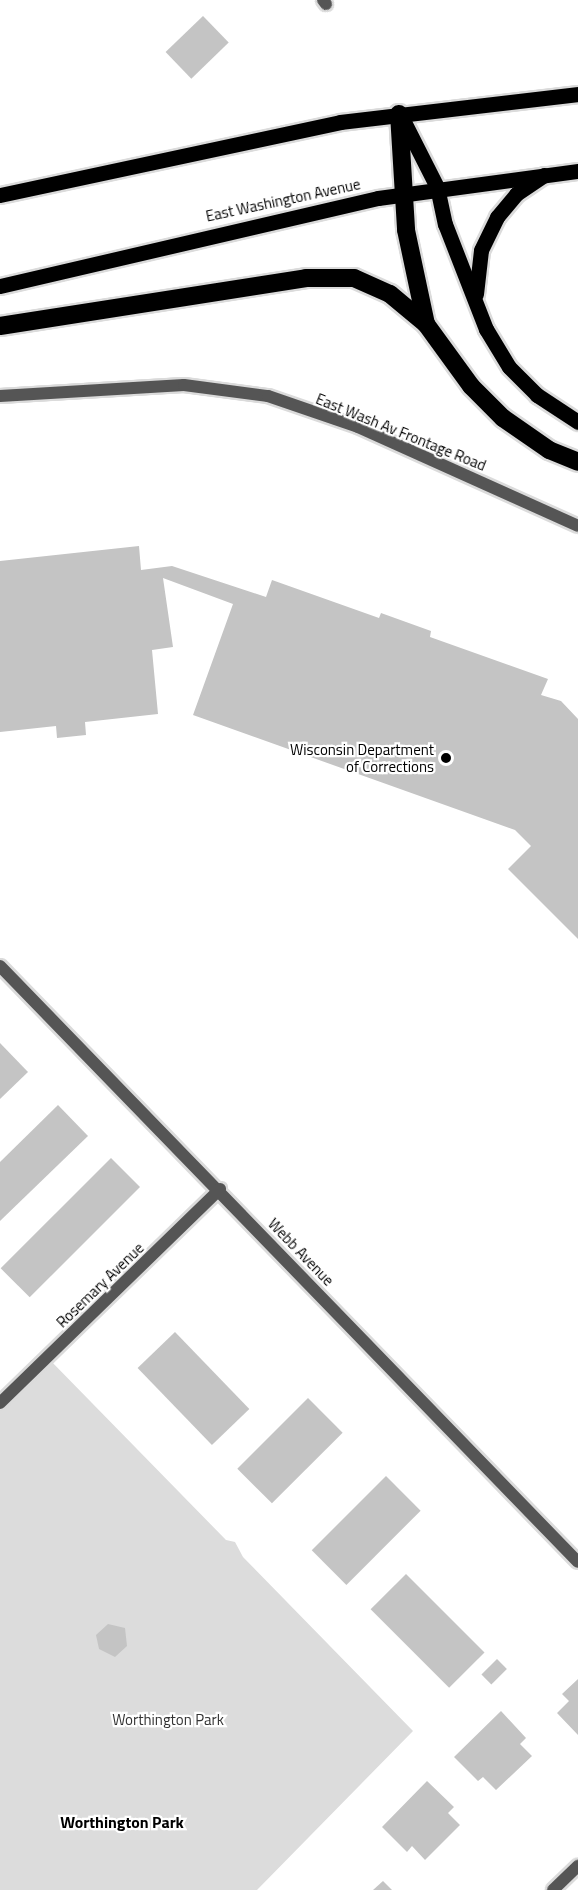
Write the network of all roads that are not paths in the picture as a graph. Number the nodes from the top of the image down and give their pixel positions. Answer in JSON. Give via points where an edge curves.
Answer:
{"nodes":[{"id":1,"x":578,"y":94,"type":"edge"},
{"id":2,"x":399,"y":114,"type":"junction"},
{"id":3,"x":578,"y":171,"type":"edge"},
{"id":4,"x":546,"y":173,"type":"junction"},
{"id":5,"x":437,"y":187,"type":"junction"},
{"id":6,"x":403,"y":194,"type":"junction"},
{"id":7,"x":0,"y":195,"type":"edge"},
{"id":8,"x":0,"y":286,"type":"edge"},
{"id":9,"x":476,"y":297,"type":"junction"},
{"id":10,"x":426,"y":324,"type":"junction"},
{"id":11,"x":0,"y":326,"type":"edge"},
{"id":12,"x":0,"y":396,"type":"edge"},
{"id":13,"x":578,"y":422,"type":"edge"},
{"id":14,"x":578,"y":462,"type":"edge"},
{"id":15,"x":578,"y":526,"type":"edge"},
{"id":16,"x":0,"y":966,"type":"edge"},
{"id":17,"x":220,"y":1189,"type":"junction"},
{"id":18,"x":0,"y":1403,"type":"edge"},
{"id":19,"x":578,"y":1562,"type":"edge"},
{"id":20,"x":578,"y":1866,"type":"edge"},
{"id":21,"x":553,"y":1890,"type":"edge"}],
"edges":[{"from":1,"to":2,"type":"main road"},
{"from":2,"to":5,"type":"main road"},
{"from":2,"to":6,"type":"highway"},
{"from":2,"to":7,"type":"main road","via":[[155,159]]},
{"from":3,"to":4,"type":"main road","name":"East Washington Avenue"},
{"from":4,"to":5,"type":"main road","name":"East Washington Avenue"},
{"from":4,"to":9,"type":"main road","via":[[516,194],[497,217],[481,250]]},
{"from":5,"to":6,"type":"main road","name":"East Washington Avenue"},
{"from":5,"to":9,"type":"main road","via":[[445,224]]},
{"from":6,"to":8,"type":"main road","name":"East Washington Avenue"},
{"from":6,"to":10,"type":"highway"},
{"from":9,"to":13,"type":"main road","via":[[509,367],[537,395]]},
{"from":10,"to":11,"type":"highway","via":[[370,283],[334,276]]},
{"from":10,"to":14,"type":"highway","via":[[471,386],[504,418],[549,450]]},
{"from":12,"to":15,"type":"street","name":"East Wash Av Frontage Road","via":[[184,385],[267,396],[358,427]]},
{"from":16,"to":17,"type":"street","name":"Webb Avenue"},
{"from":17,"to":18,"type":"street","name":"Rosemary Avenue"},
{"from":17,"to":19,"type":"street","name":"Webb Avenue"},
{"from":20,"to":21,"type":"street"}]}
